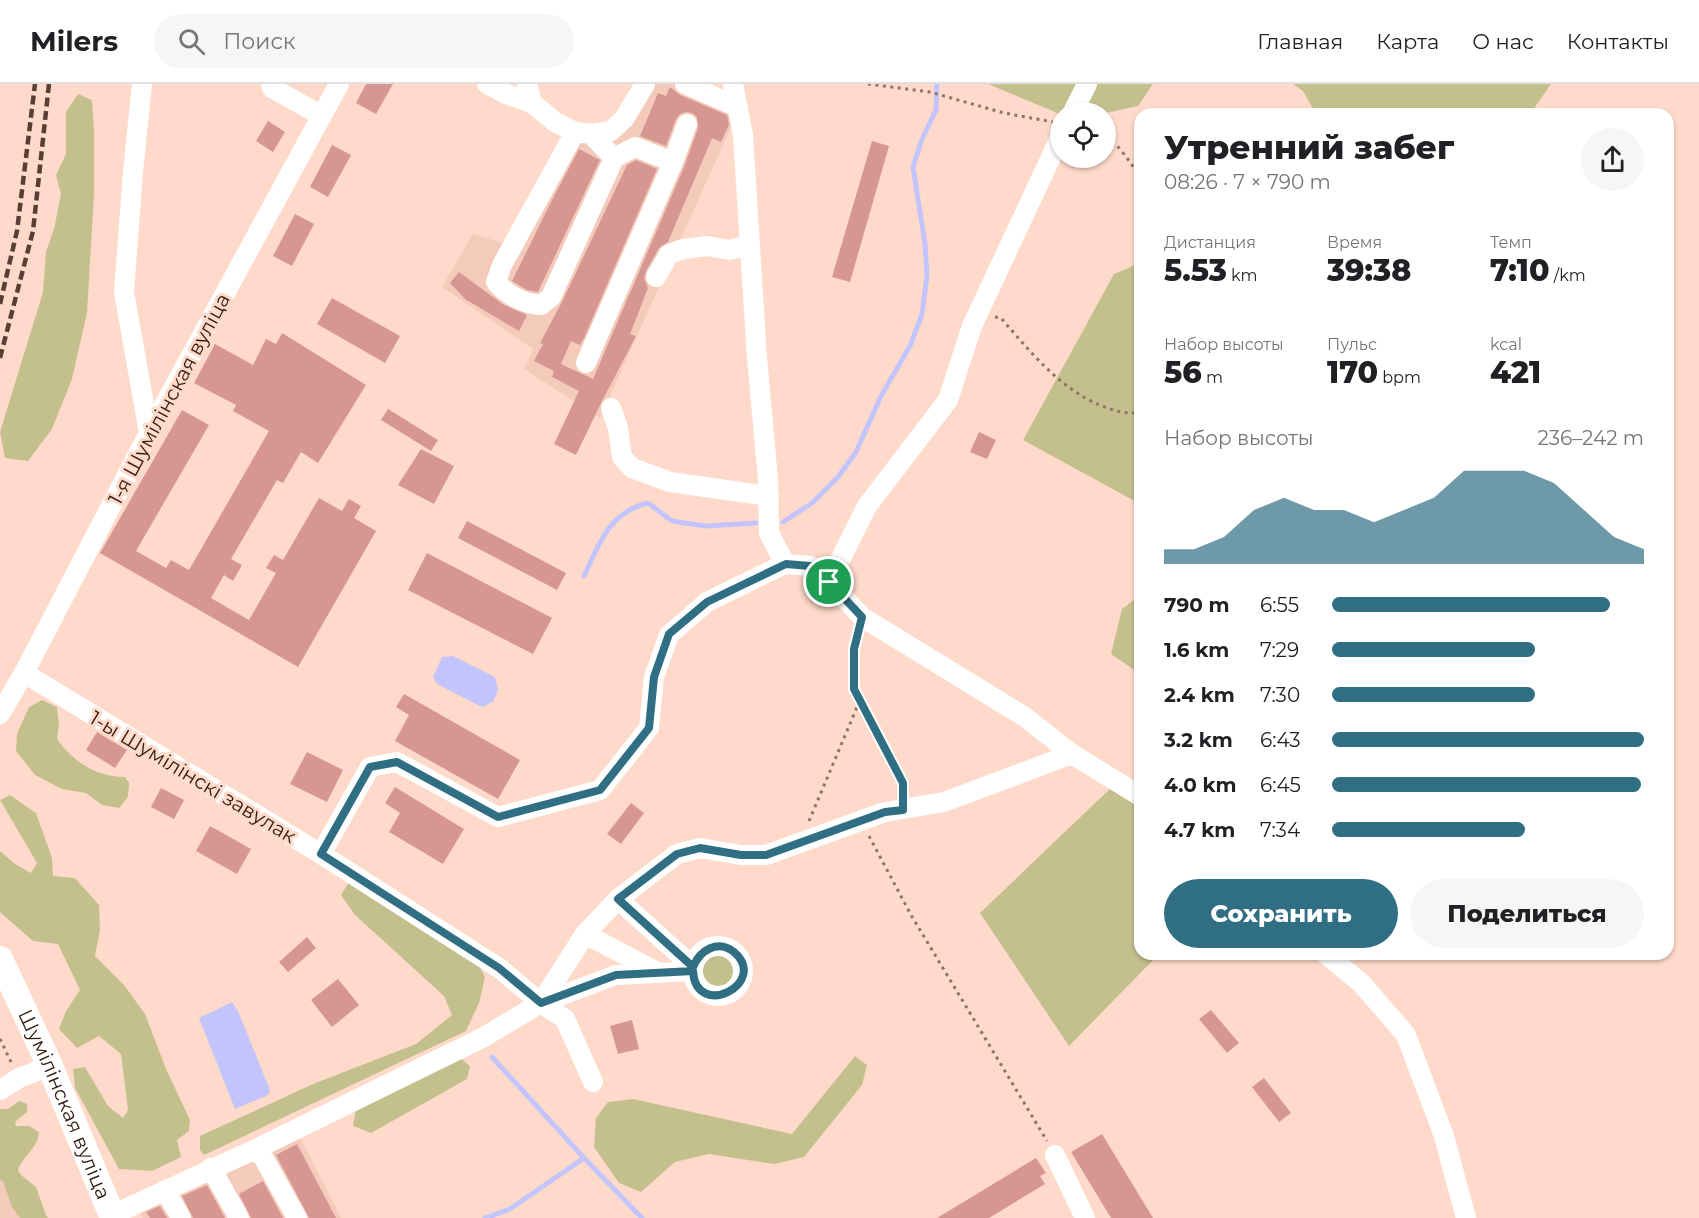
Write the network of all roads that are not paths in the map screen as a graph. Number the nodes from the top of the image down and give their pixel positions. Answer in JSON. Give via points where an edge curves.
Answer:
{"nodes":[{"id":1,"x":142,"y":84,"type":"edge"},
{"id":2,"x":271,"y":84,"type":"edge"},
{"id":3,"x":339,"y":84,"type":"edge"},
{"id":4,"x":487,"y":84,"type":"edge"},
{"id":5,"x":527,"y":84,"type":"edge"},
{"id":6,"x":645,"y":84,"type":"edge"},
{"id":7,"x":685,"y":84,"type":"edge"},
{"id":8,"x":733,"y":84,"type":"edge"},
{"id":9,"x":1087,"y":84,"type":"edge"},
{"id":10,"x":1078,"y":102,"type":"edge"},
{"id":11,"x":532,"y":103,"type":"junction"},
{"id":12,"x":738,"y":107,"type":"junction"},
{"id":13,"x":322,"y":116,"type":"junction"},
{"id":14,"x":687,"y":124,"type":"dead end"},
{"id":15,"x":583,"y":133,"type":"junction"},
{"id":16,"x":614,"y":158,"type":"junction"},
{"id":17,"x":1050,"y":159,"type":"edge"},
{"id":18,"x":673,"y":162,"type":"junction"},
{"id":19,"x":749,"y":244,"type":"junction"},
{"id":20,"x":656,"y":277,"type":"dead end"},
{"id":21,"x":586,"y":363,"type":"dead end"},
{"id":22,"x":611,"y":408,"type":"dead end"},
{"id":23,"x":148,"y":433,"type":"junction"},
{"id":24,"x":769,"y":496,"type":"junction"},
{"id":25,"x":786,"y":564,"type":"junction"},
{"id":26,"x":829,"y":582,"type":"junction"},
{"id":27,"x":24,"y":673,"type":"junction"},
{"id":28,"x":0,"y":714,"type":"edge"},
{"id":29,"x":1072,"y":754,"type":"junction"},
{"id":30,"x":1134,"y":791,"type":"edge"},
{"id":31,"x":321,"y":854,"type":"junction"},
{"id":32,"x":618,"y":899,"type":"junction"},
{"id":33,"x":585,"y":934,"type":"junction"},
{"id":34,"x":0,"y":959,"type":"edge"},
{"id":35,"x":1333,"y":960,"type":"edge"},
{"id":36,"x":660,"y":973,"type":"junction"},
{"id":37,"x":541,"y":1003,"type":"junction"},
{"id":38,"x":50,"y":1066,"type":"junction"},
{"id":39,"x":593,"y":1082,"type":"dead end"},
{"id":40,"x":0,"y":1090,"type":"edge"},
{"id":41,"x":258,"y":1148,"type":"junction"},
{"id":42,"x":1055,"y":1155,"type":"road end"},
{"id":43,"x":211,"y":1168,"type":"junction"},
{"id":44,"x":165,"y":1190,"type":"junction"},
{"id":45,"x":112,"y":1216,"type":"edge"},
{"id":46,"x":181,"y":1218,"type":"edge"},
{"id":47,"x":239,"y":1218,"type":"edge"},
{"id":48,"x":297,"y":1218,"type":"edge"},
{"id":49,"x":1085,"y":1218,"type":"edge"},
{"id":50,"x":1466,"y":1218,"type":"edge"}],
"edges":[{"from":1,"to":23,"type":"street","via":[[123,292]]},
{"from":2,"to":13,"type":"street"},
{"from":3,"to":13,"type":"street","name":"1-я Шумілінская вуліца"},
{"from":4,"to":11,"type":"street"},
{"from":5,"to":11,"type":"street"},
{"from":6,"to":15,"type":"street","via":[[624,119],[611,131]]},
{"from":7,"to":12,"type":"street"},
{"from":8,"to":12,"type":"street"},
{"from":9,"to":10,"type":"street"},
{"from":11,"to":15,"type":"street","via":[[555,122]]},
{"from":12,"to":19,"type":"street"},
{"from":13,"to":23,"type":"street","name":"1-я Шумілінская вуліца"},
{"from":14,"to":18,"type":"street"},
{"from":15,"to":16,"type":"street"},
{"from":15,"to":16,"type":"street","via":[[502,266],[496,282],[502,289],[528,304],[541,304],[551,297]]},
{"from":16,"to":18,"type":"street","via":[[635,147]]},
{"from":17,"to":26,"type":"street","via":[[972,326],[948,400],[867,506]]},
{"from":18,"to":21,"type":"street"},
{"from":19,"to":20,"type":"street","via":[[730,250],[707,246],[683,249],[669,254]]},
{"from":19,"to":24,"type":"street"},
{"from":22,"to":24,"type":"street","via":[[622,457],[632,468],[670,482]]},
{"from":23,"to":27,"type":"street","name":"1-я Шумілінская вуліца"},
{"from":24,"to":25,"type":"street","via":[[769,533]]},
{"from":25,"to":26,"type":"street","via":[[810,566]]},
{"from":25,"to":31,"type":"street","via":[[707,602],[669,634],[654,677],[649,728],[600,790],[498,817],[397,762],[370,767]]},
{"from":26,"to":29,"type":"street","via":[[862,617],[1024,717]]},
{"from":27,"to":28,"type":"street","name":"1-я Шумілінская вуліца"},
{"from":27,"to":31,"type":"street","name":"1-ы Шумілінскі завулак"},
{"from":29,"to":30,"type":"street"},
{"from":29,"to":32,"type":"street","via":[[944,802],[885,812],[766,855],[700,848],[677,854]]},
{"from":31,"to":37,"type":"street","name":"1-ы Шумілінскі завулак","via":[[499,968]]},
{"from":32,"to":33,"type":"street"},
{"from":32,"to":36,"type":"street","via":[[693,969]]},
{"from":33,"to":36,"type":"street"},
{"from":33,"to":37,"type":"street"},
{"from":34,"to":38,"type":"main road","name":"Шумілінская вуліца"},
{"from":35,"to":50,"type":"street","via":[[1362,984],[1407,1035],[1444,1136]]},
{"from":36,"to":37,"type":"street","via":[[616,975]]},
{"from":37,"to":39,"type":"street","name":"1-ы Шумілінскі завулак","via":[[565,1019]]},
{"from":37,"to":41,"type":"street","via":[[482,1038]]},
{"from":38,"to":40,"type":"street"},
{"from":38,"to":45,"type":"main road","name":"Шумілінская вуліца"},
{"from":41,"to":43,"type":"street"},
{"from":41,"to":48,"type":"street"},
{"from":42,"to":49,"type":"street"},
{"from":43,"to":44,"type":"street"},
{"from":43,"to":47,"type":"street"},
{"from":44,"to":45,"type":"street"},
{"from":44,"to":46,"type":"street"}]}
